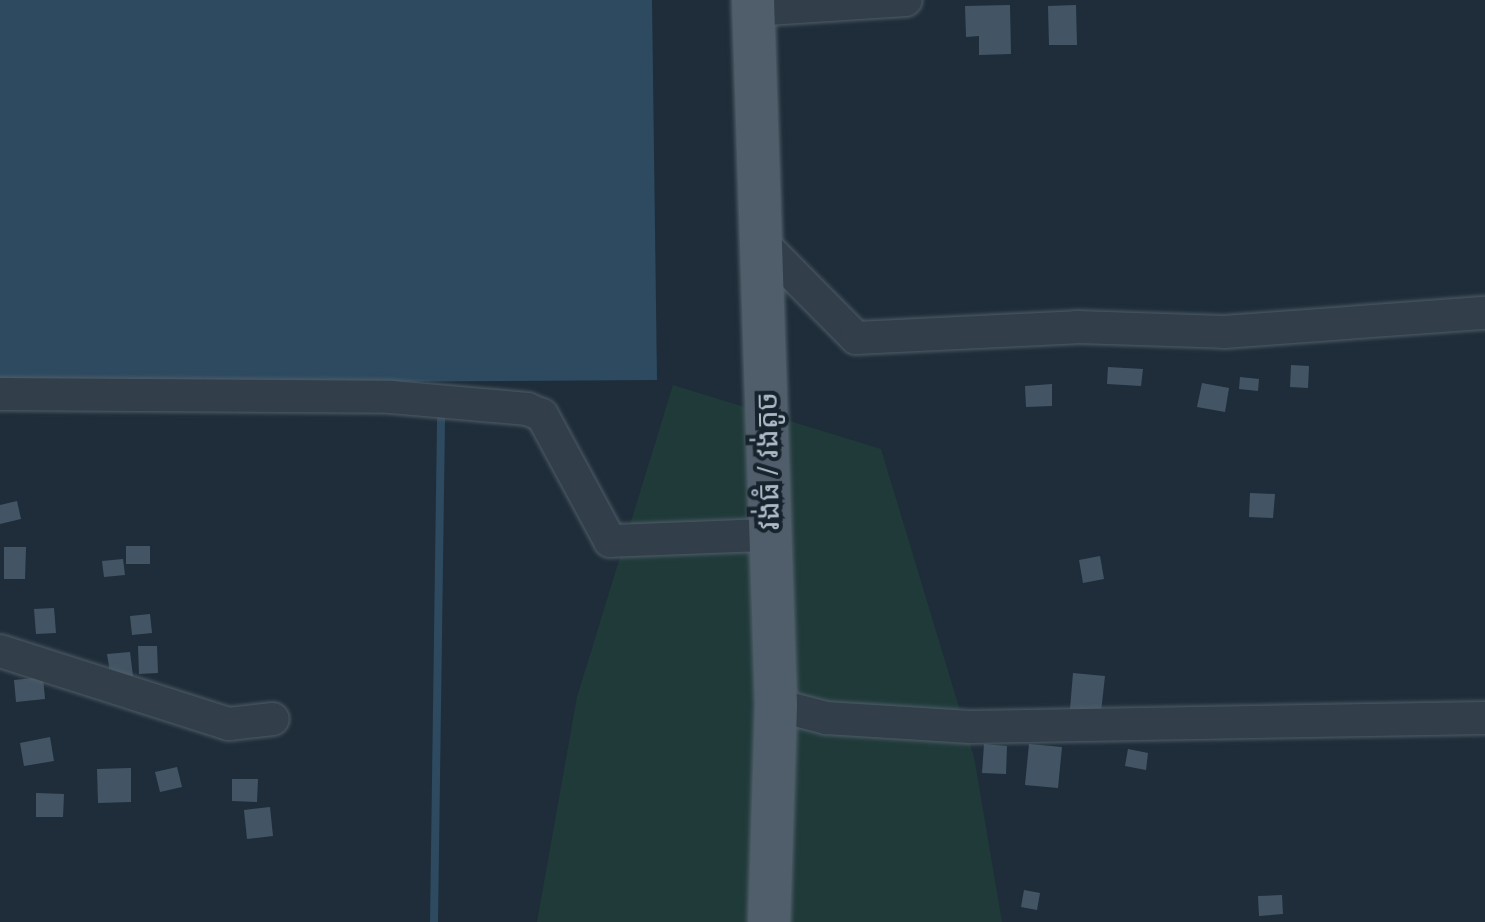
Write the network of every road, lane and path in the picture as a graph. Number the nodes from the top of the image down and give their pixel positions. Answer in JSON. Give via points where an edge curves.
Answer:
{"nodes":[{"id":1,"x":906,"y":0,"type":"edge"},
{"id":2,"x":753,"y":5,"type":"edge"},
{"id":3,"x":760,"y":242,"type":"junction"},
{"id":4,"x":1485,"y":314,"type":"edge"},
{"id":5,"x":0,"y":394,"type":"edge"},
{"id":6,"x":768,"y":536,"type":"junction"},
{"id":7,"x":0,"y":651,"type":"edge"},
{"id":8,"x":776,"y":706,"type":"junction"},
{"id":9,"x":273,"y":718,"type":"dead end"},
{"id":10,"x":1485,"y":718,"type":"edge"},
{"id":11,"x":768,"y":922,"type":"edge"}],
"edges":[{"from":1,"to":2,"type":"street"},
{"from":2,"to":3,"type":"main road","name":"វង់ធំ / វង់តូច"},
{"from":3,"to":4,"type":"street","via":[[856,338],[1077,327],[1224,332]]},
{"from":3,"to":6,"type":"main road","name":"វង់ធំ / វង់តូច"},
{"from":5,"to":6,"type":"street","via":[[391,397],[527,409],[542,415],[610,540]]},
{"from":6,"to":8,"type":"main road","name":"វង់ធំ / វង់តូច"},
{"from":7,"to":9,"type":"street","via":[[229,724]]},
{"from":8,"to":10,"type":"street","via":[[826,718],[970,727]]},
{"from":8,"to":11,"type":"main road","name":"វង់ធំ / វង់តូច"}]}
